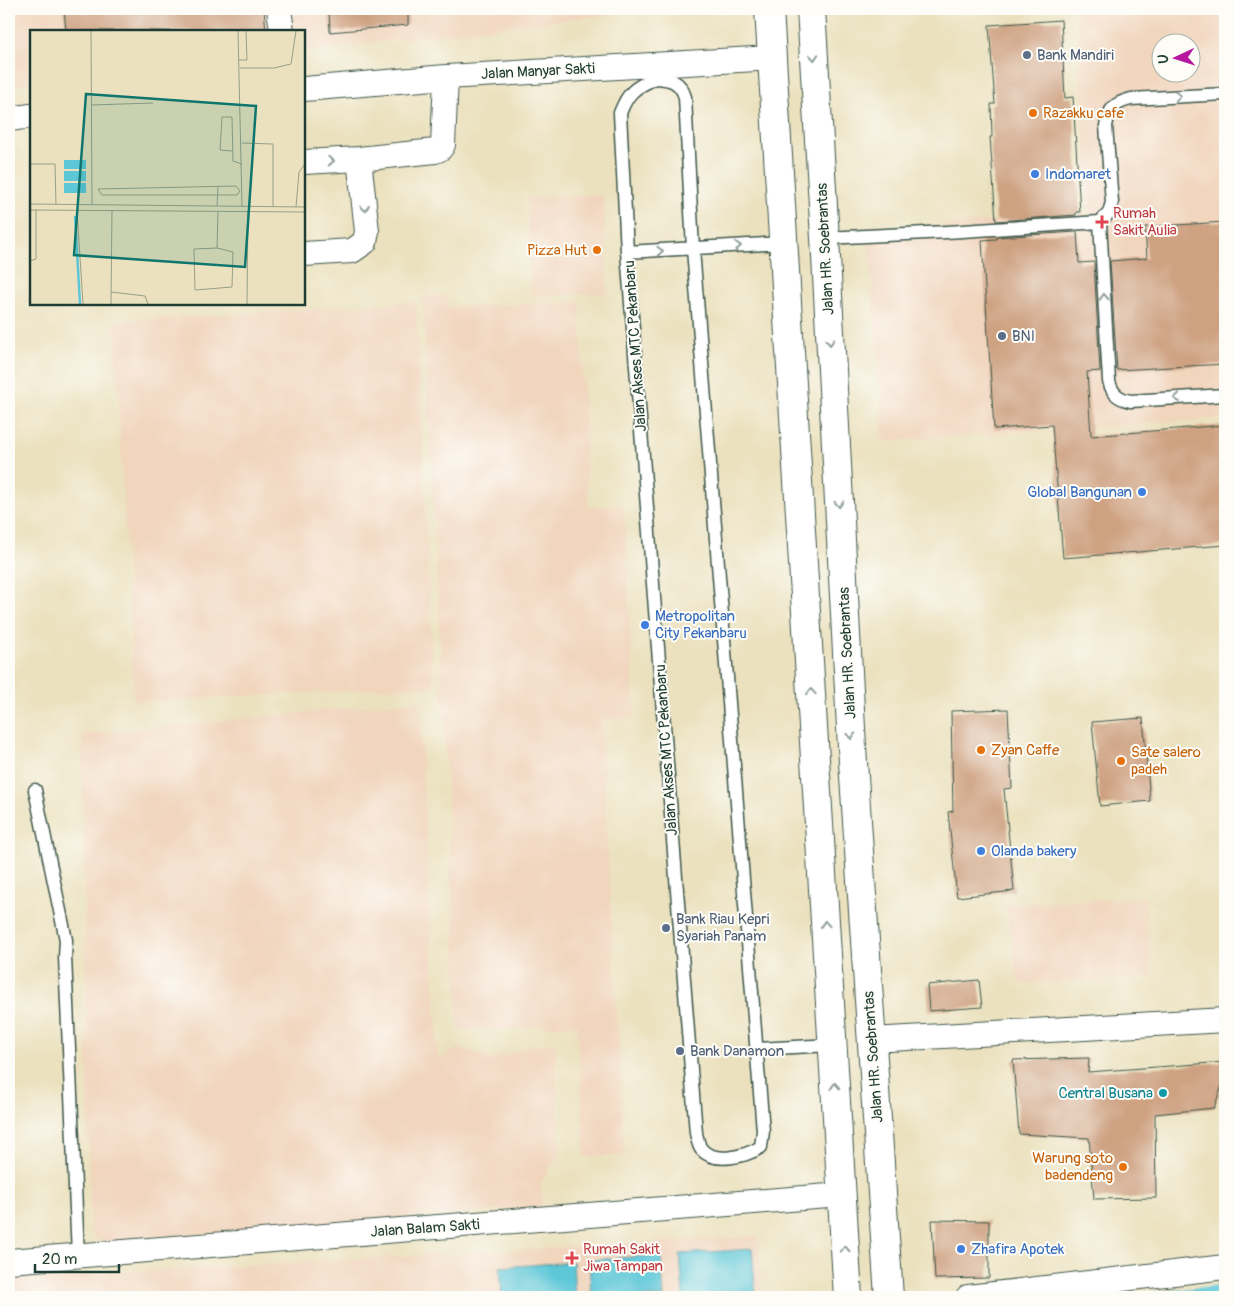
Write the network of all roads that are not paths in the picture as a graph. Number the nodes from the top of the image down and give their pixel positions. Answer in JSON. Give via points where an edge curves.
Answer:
{"nodes":[{"id":1,"x":280,"y":9,"type":"edge"},
{"id":2,"x":769,"y":9,"type":"edge"},
{"id":3,"x":811,"y":9,"type":"edge"},
{"id":4,"x":819,"y":9,"type":"edge"},
{"id":5,"x":282,"y":30,"type":"edge"},
{"id":6,"x":772,"y":58,"type":"junction"},
{"id":7,"x":446,"y":76,"type":"junction"},
{"id":8,"x":305,"y":89,"type":"edge"},
{"id":9,"x":1225,"y":94,"type":"edge"},
{"id":10,"x":30,"y":116,"type":"edge"},
{"id":11,"x":9,"y":119,"type":"edge"},
{"id":12,"x":359,"y":159,"type":"junction"},
{"id":13,"x":305,"y":162,"type":"edge"},
{"id":14,"x":1100,"y":222,"type":"junction"},
{"id":15,"x":825,"y":238,"type":"junction"},
{"id":16,"x":783,"y":243,"type":"junction"},
{"id":17,"x":693,"y":249,"type":"junction"},
{"id":18,"x":627,"y":252,"type":"junction"},
{"id":19,"x":305,"y":254,"type":"edge"},
{"id":20,"x":1225,"y":394,"type":"edge"},
{"id":21,"x":35,"y":790,"type":"dead end"},
{"id":22,"x":1225,"y":1020,"type":"edge"},
{"id":23,"x":872,"y":1040,"type":"junction"},
{"id":24,"x":832,"y":1045,"type":"junction"},
{"id":25,"x":757,"y":1049,"type":"junction"},
{"id":26,"x":842,"y":1195,"type":"junction"},
{"id":27,"x":78,"y":1255,"type":"junction"},
{"id":28,"x":9,"y":1260,"type":"edge"},
{"id":29,"x":1225,"y":1267,"type":"edge"},
{"id":30,"x":848,"y":1297,"type":"edge"},
{"id":31,"x":889,"y":1297,"type":"edge"},
{"id":32,"x":968,"y":1297,"type":"edge"}],
"edges":[{"from":1,"to":5,"type":"street"},
{"from":2,"to":6,"type":"main road"},
{"from":3,"to":4,"type":"street"},
{"from":3,"to":15,"type":"main road","name":"Jalan HR. Soebrantas","one_way":true},
{"from":6,"to":7,"type":"street","name":"Jalan Manyar Sakti"},
{"from":6,"to":16,"type":"main road"},
{"from":7,"to":8,"type":"street","name":"Jalan Manyar Sakti"},
{"from":7,"to":12,"type":"street","via":[[443,145],[440,149]]},
{"from":14,"to":9,"type":"lane","one_way":true,"via":[[1109,213],[1112,202],[1106,126],[1113,107],[1131,99]]},
{"from":10,"to":11,"type":"street"},
{"from":13,"to":12,"type":"street","one_way":true},
{"from":12,"to":19,"type":"street","one_way":true,"via":[[367,231],[365,242],[352,251]]},
{"from":14,"to":15,"type":"lane"},
{"from":20,"to":14,"type":"lane","one_way":true,"via":[[1131,401],[1116,396],[1109,381]]},
{"from":15,"to":23,"type":"main road","name":"Jalan HR. Soebrantas","one_way":true,"via":[[851,737]]},
{"from":17,"to":16,"type":"lane","name":"Jalan Akses MTC Pekanbaru","one_way":true},
{"from":24,"to":16,"type":"main road","one_way":true},
{"from":18,"to":17,"type":"lane","name":"Jalan Akses MTC Pekanbaru","one_way":true},
{"from":17,"to":18,"type":"lane","via":[[685,97],[682,88],[669,79],[656,78],[639,85],[625,100],[620,113]]},
{"from":17,"to":25,"type":"lane","name":"Jalan Akses MTC Pekanbaru"},
{"from":18,"to":25,"type":"lane","name":"Jalan Akses MTC Pekanbaru","via":[[696,1133],[700,1147],[716,1158],[742,1156],[761,1147],[763,1131]]},
{"from":21,"to":27,"type":"lane","via":[[66,940]]},
{"from":22,"to":23,"type":"street"},
{"from":23,"to":31,"type":"main road","name":"Jalan HR. Soebrantas"},
{"from":24,"to":25,"type":"lane"},
{"from":26,"to":24,"type":"main road","one_way":true},
{"from":26,"to":27,"type":"street","name":"Jalan Balam Sakti"},
{"from":30,"to":26,"type":"main road","one_way":true},
{"from":27,"to":28,"type":"street","name":"Jalan Balam Sakti"},
{"from":29,"to":32,"type":"street"}]}
